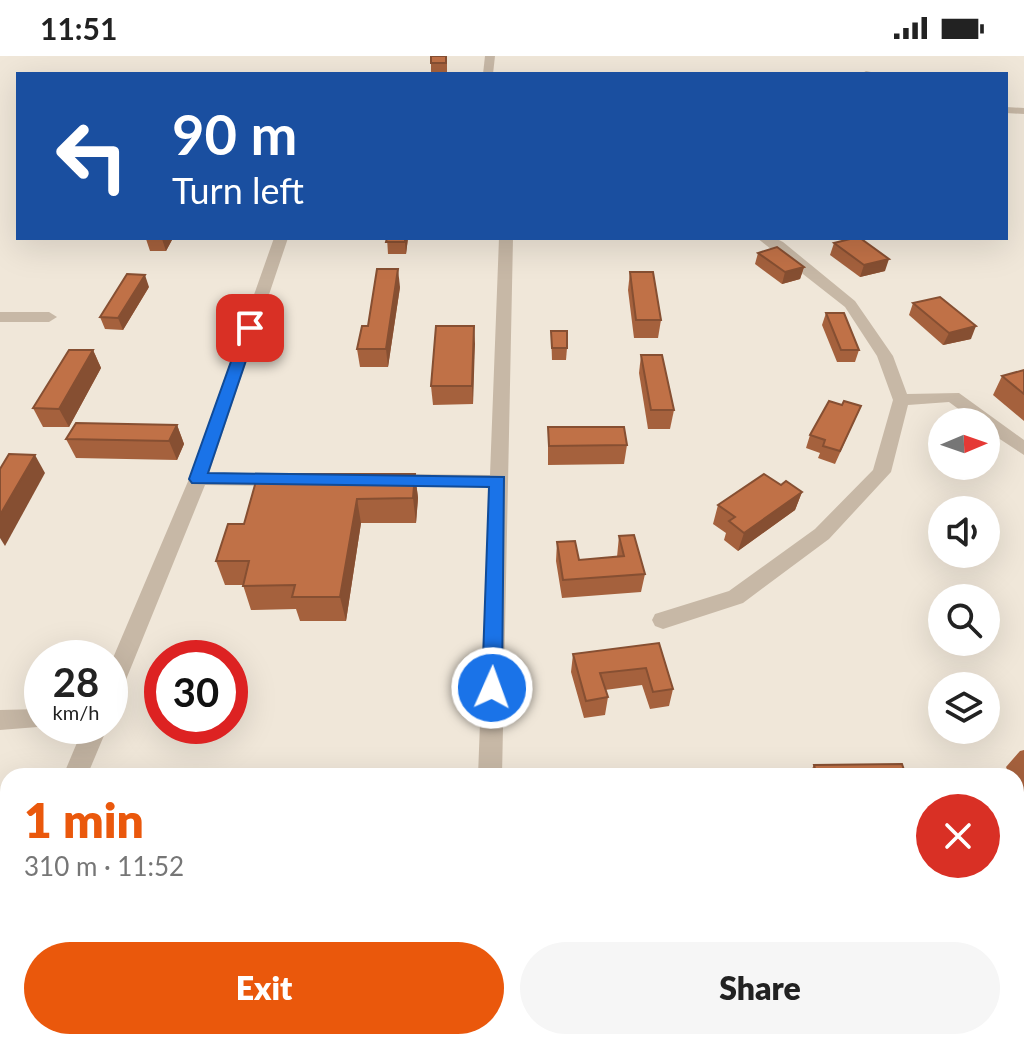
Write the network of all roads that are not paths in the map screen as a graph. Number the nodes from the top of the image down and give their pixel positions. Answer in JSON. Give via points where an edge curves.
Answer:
{"nodes":[{"id":1,"x":280,"y":240,"type":"edge"},
{"id":2,"x":506,"y":240,"type":"edge"},
{"id":3,"x":768,"y":240,"type":"edge"},
{"id":4,"x":0,"y":317,"type":"edge"},
{"id":5,"x":49,"y":317,"type":"dead end"},
{"id":6,"x":901,"y":400,"type":"junction"},
{"id":7,"x":1024,"y":449,"type":"edge"},
{"id":8,"x":198,"y":479,"type":"junction"},
{"id":9,"x":308,"y":480,"type":"edge"},
{"id":10,"x":371,"y":480,"type":"edge"},
{"id":11,"x":498,"y":481,"type":"junction"},
{"id":12,"x":663,"y":620,"type":"dead end"},
{"id":13,"x":128,"y":648,"type":"edge"},
{"id":14,"x":24,"y":719,"type":"edge"},
{"id":15,"x":0,"y":720,"type":"edge"},
{"id":16,"x":88,"y":744,"type":"edge"},
{"id":17,"x":78,"y":768,"type":"edge"},
{"id":18,"x":490,"y":768,"type":"edge"}],
"edges":[{"from":1,"to":8,"type":"street"},
{"from":2,"to":11,"type":"street"},
{"from":3,"to":6,"type":"street","via":[[850,304],[885,356]]},
{"from":4,"to":5,"type":"street"},
{"from":6,"to":7,"type":"street","via":[[953,397]]},
{"from":6,"to":12,"type":"street","via":[[882,472],[822,534],[736,597]]},
{"from":8,"to":9,"type":"street"},
{"from":8,"to":13,"type":"street"},
{"from":10,"to":11,"type":"street"},
{"from":11,"to":18,"type":"street"},
{"from":14,"to":15,"type":"street"},
{"from":16,"to":17,"type":"street"}]}
